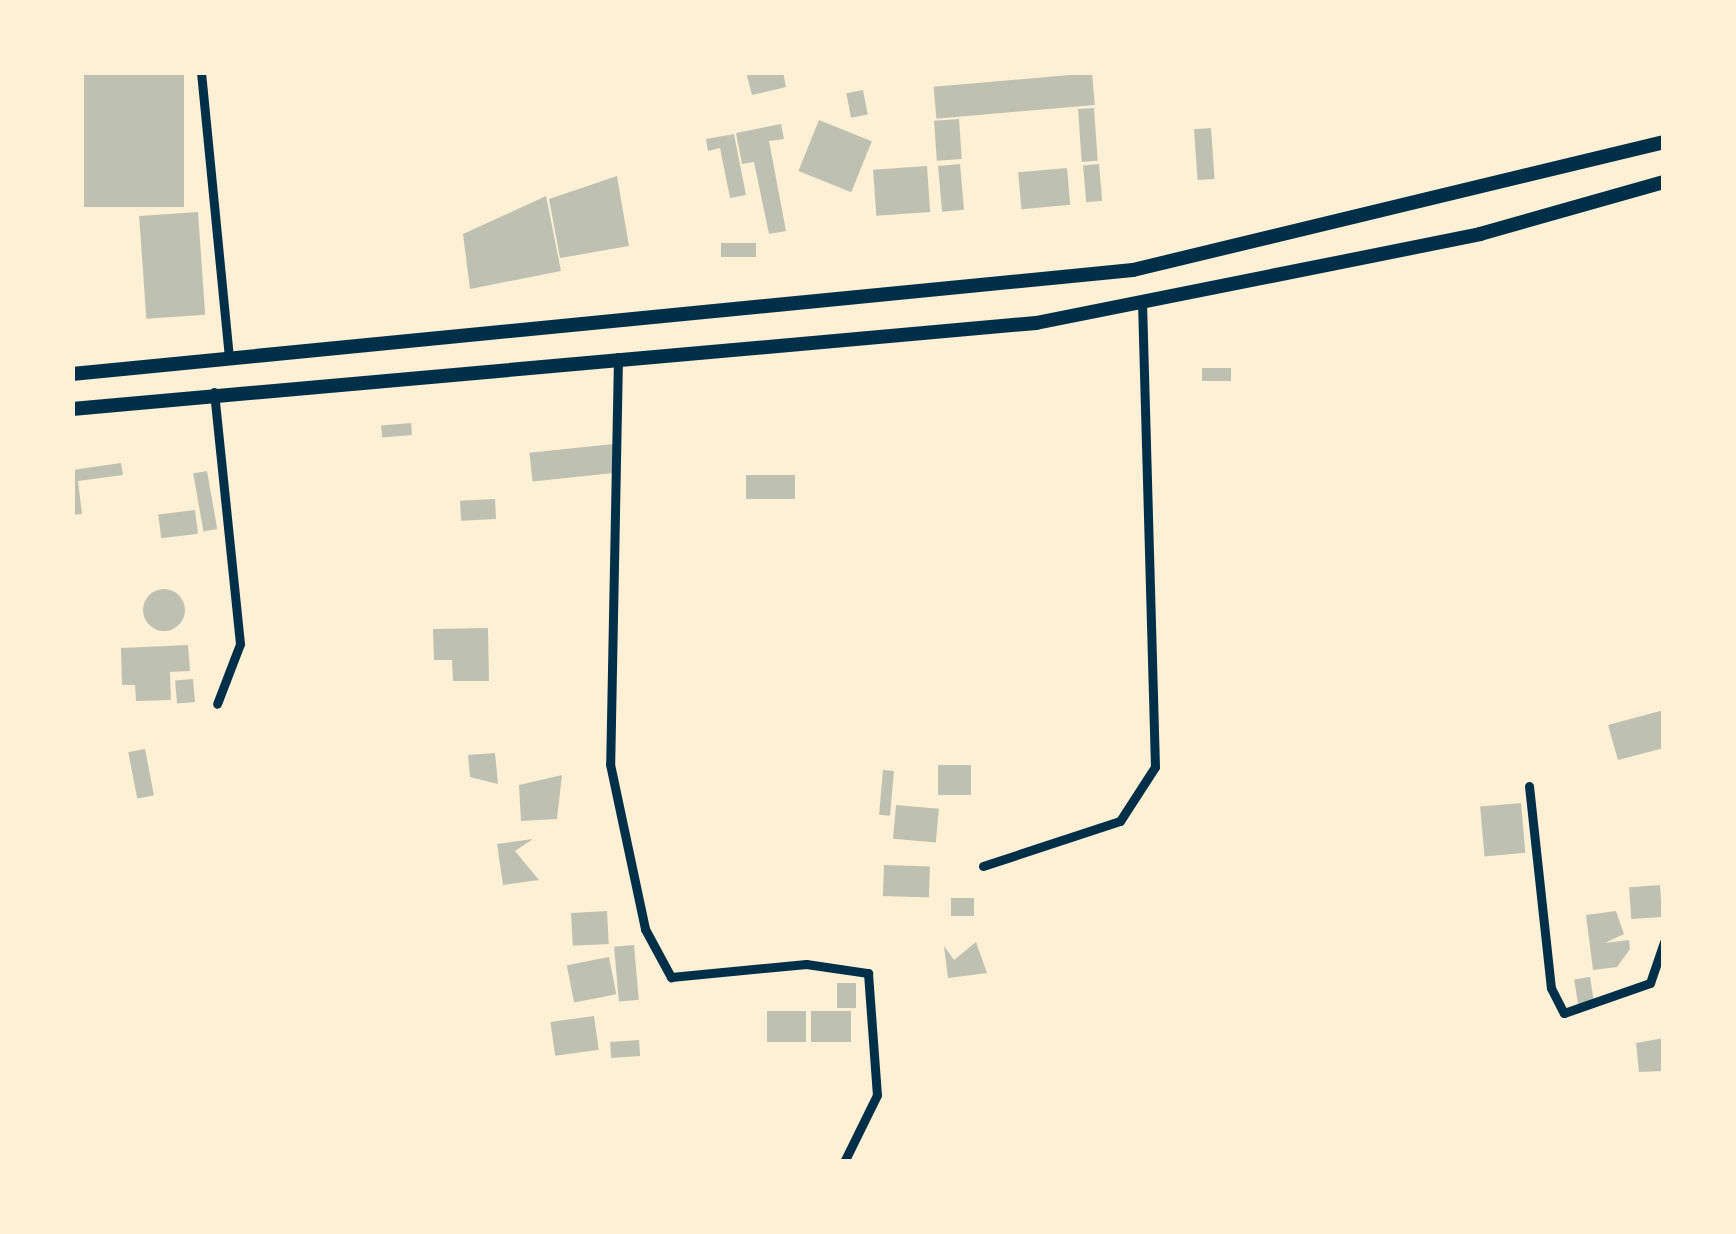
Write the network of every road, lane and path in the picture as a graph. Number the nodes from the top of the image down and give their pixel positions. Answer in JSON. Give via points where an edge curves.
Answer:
{"nodes":[{"id":1,"x":201,"y":72,"type":"edge"},
{"id":2,"x":1664,"y":142,"type":"edge"},
{"id":3,"x":1664,"y":182,"type":"edge"},
{"id":4,"x":1142,"y":304,"type":"junction"},
{"id":5,"x":618,"y":357,"type":"junction"},
{"id":6,"x":229,"y":358,"type":"junction"},
{"id":7,"x":72,"y":374,"type":"edge"},
{"id":8,"x":214,"y":392,"type":"junction"},
{"id":9,"x":72,"y":409,"type":"edge"},
{"id":10,"x":217,"y":704,"type":"dead end"},
{"id":11,"x":1529,"y":786,"type":"dead end"},
{"id":12,"x":983,"y":866,"type":"dead end"},
{"id":13,"x":1664,"y":942,"type":"edge"},
{"id":14,"x":844,"y":1162,"type":"edge"}],
"edges":[{"from":1,"to":6,"type":"street"},
{"from":2,"to":6,"type":"highway","via":[[1133,270]]},
{"from":3,"to":4,"type":"highway","via":[[1480,234]]},
{"from":4,"to":5,"type":"highway","via":[[917,336]]},
{"from":4,"to":12,"type":"street","via":[[1155,767],[1120,821]]},
{"from":5,"to":8,"type":"highway"},
{"from":5,"to":14,"type":"street","via":[[610,764],[645,929],[670,977],[806,964],[868,973],[877,1095]]},
{"from":6,"to":7,"type":"highway"},
{"from":8,"to":9,"type":"highway"},
{"from":8,"to":10,"type":"street","via":[[240,644]]},
{"from":11,"to":13,"type":"street","via":[[1551,988],[1564,1013],[1650,983]]}]}
